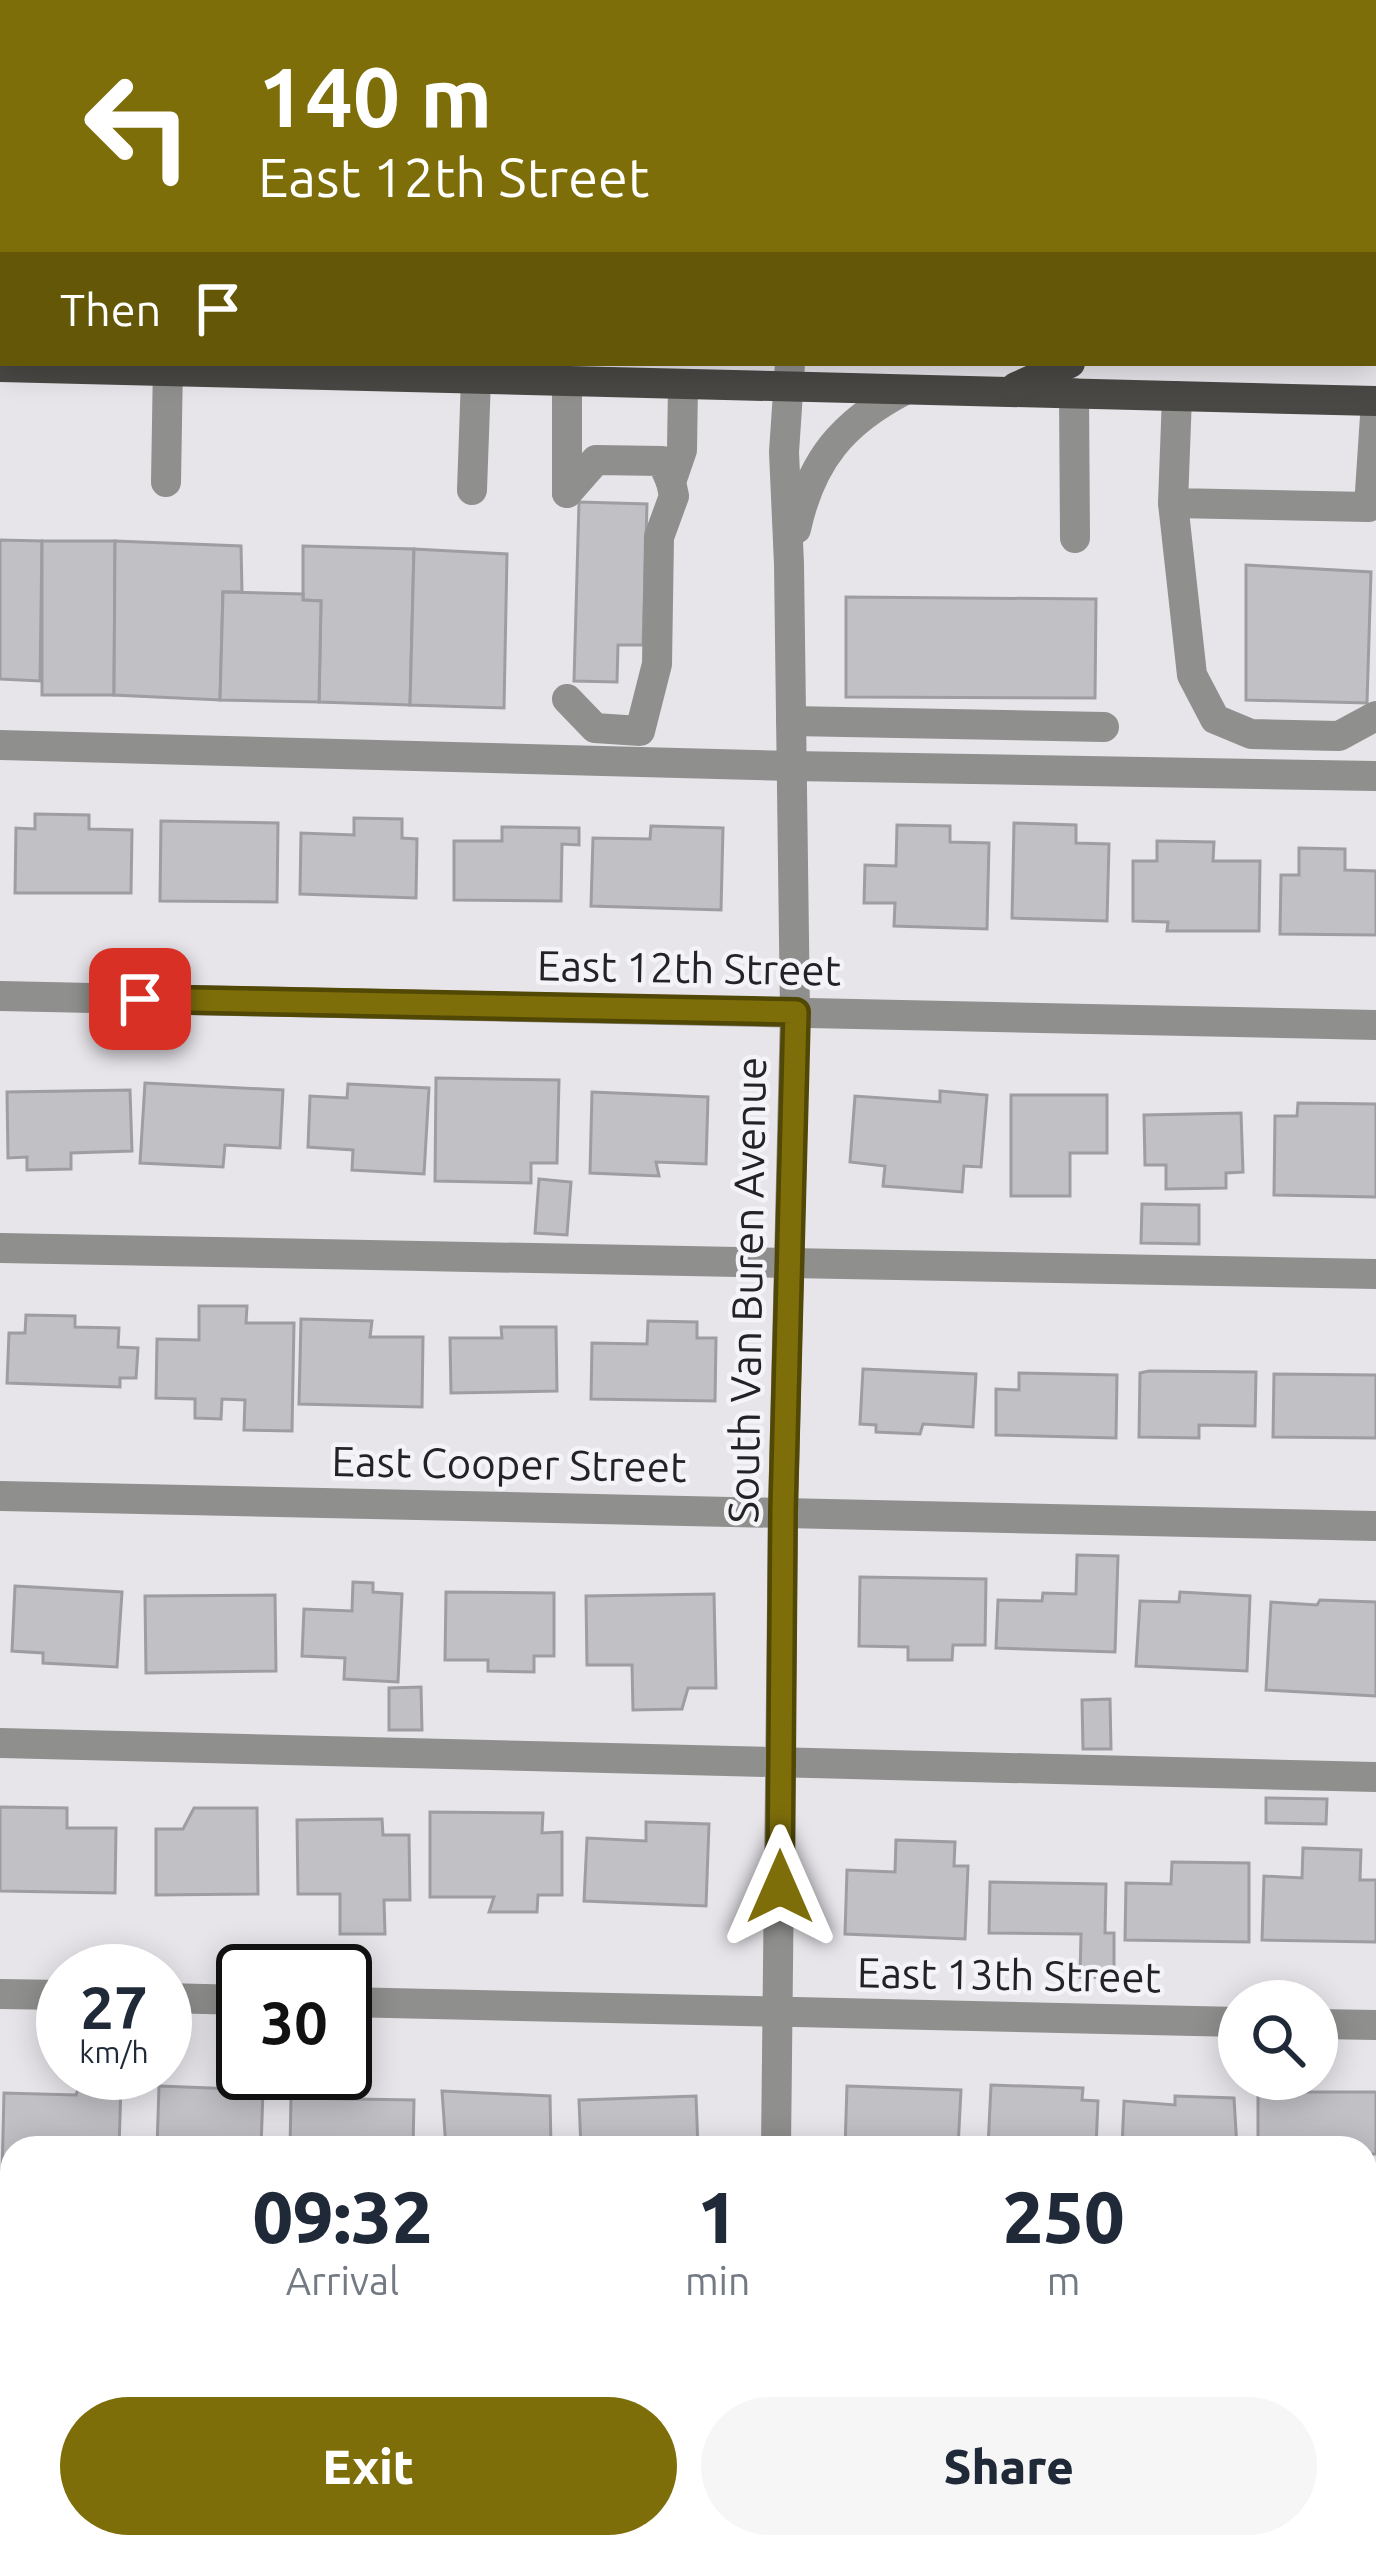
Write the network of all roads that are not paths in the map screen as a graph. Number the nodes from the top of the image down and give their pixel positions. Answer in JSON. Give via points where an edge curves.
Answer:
{"nodes":[{"id":1,"x":0,"y":367,"type":"edge"},
{"id":2,"x":168,"y":367,"type":"edge"},
{"id":3,"x":789,"y":375,"type":"edge"},
{"id":4,"x":476,"y":378,"type":"junction"},
{"id":5,"x":1072,"y":378,"type":"edge"},
{"id":6,"x":568,"y":381,"type":"junction"},
{"id":7,"x":683,"y":385,"type":"junction"},
{"id":8,"x":905,"y":390,"type":"junction"},
{"id":9,"x":1177,"y":396,"type":"junction"},
{"id":10,"x":1376,"y":400,"type":"edge"},
{"id":11,"x":166,"y":482,"type":"dead end"},
{"id":12,"x":671,"y":482,"type":"junction"},
{"id":13,"x":472,"y":490,"type":"dead end"},
{"id":14,"x":1173,"y":503,"type":"junction"},
{"id":15,"x":1372,"y":515,"type":"edge"},
{"id":16,"x":1075,"y":538,"type":"dead end"},
{"id":17,"x":789,"y":564,"type":"junction"},
{"id":18,"x":566,"y":699,"type":"dead end"},
{"id":19,"x":1376,"y":716,"type":"edge"},
{"id":20,"x":791,"y":721,"type":"junction"},
{"id":21,"x":1104,"y":727,"type":"dead end"},
{"id":22,"x":0,"y":745,"type":"edge"},
{"id":23,"x":792,"y":766,"type":"junction"},
{"id":24,"x":1376,"y":776,"type":"edge"},
{"id":25,"x":0,"y":996,"type":"edge"},
{"id":26,"x":796,"y":1012,"type":"junction"},
{"id":27,"x":1376,"y":1025,"type":"edge"},
{"id":28,"x":0,"y":1248,"type":"edge"},
{"id":29,"x":789,"y":1263,"type":"junction"},
{"id":30,"x":1376,"y":1274,"type":"edge"},
{"id":31,"x":0,"y":1496,"type":"edge"},
{"id":32,"x":783,"y":1511,"type":"junction"},
{"id":33,"x":1376,"y":1526,"type":"edge"},
{"id":34,"x":0,"y":1743,"type":"edge"},
{"id":35,"x":781,"y":1762,"type":"junction"},
{"id":36,"x":1376,"y":1778,"type":"edge"},
{"id":37,"x":0,"y":1994,"type":"edge"},
{"id":38,"x":36,"y":1995,"type":"edge"},
{"id":39,"x":372,"y":2003,"type":"edge"},
{"id":40,"x":778,"y":2012,"type":"junction"},
{"id":41,"x":1218,"y":2022,"type":"edge"},
{"id":42,"x":1338,"y":2024,"type":"edge"},
{"id":43,"x":1376,"y":2025,"type":"edge"},
{"id":44,"x":776,"y":2136,"type":"edge"}],
"edges":[{"from":1,"to":2,"type":"main road"},
{"from":2,"to":4,"type":"main road"},
{"from":2,"to":11,"type":"street"},
{"from":3,"to":7,"type":"main road"},
{"from":3,"to":8,"type":"main road"},
{"from":3,"to":17,"type":"street","name":"South Van Buren Avenue"},
{"from":4,"to":6,"type":"main road"},
{"from":4,"to":13,"type":"street"},
{"from":5,"to":8,"type":"main road","via":[[1005,392]]},
{"from":5,"to":9,"type":"main road"},
{"from":5,"to":16,"type":"street"},
{"from":6,"to":7,"type":"main road"},
{"from":6,"to":12,"type":"street","via":[[567,494],[596,460],[662,461]]},
{"from":7,"to":12,"type":"street","via":[[682,450]]},
{"from":8,"to":17,"type":"street","via":[[849,426],[826,452],[801,508]]},
{"from":9,"to":10,"type":"main road"},
{"from":9,"to":14,"type":"street"},
{"from":10,"to":15,"type":"street"},
{"from":12,"to":18,"type":"street","via":[[659,537],[657,664],[640,731],[595,728]]},
{"from":14,"to":15,"type":"street"},
{"from":14,"to":19,"type":"street","via":[[1192,674],[1215,719],[1251,734],[1340,736]]},
{"from":17,"to":20,"type":"street","name":"South Van Buren Avenue"},
{"from":20,"to":21,"type":"street"},
{"from":20,"to":23,"type":"street","name":"South Van Buren Avenue"},
{"from":22,"to":23,"type":"street"},
{"from":23,"to":24,"type":"street"},
{"from":23,"to":26,"type":"street","name":"South Van Buren Avenue"},
{"from":25,"to":26,"type":"street","name":"East 12th Street"},
{"from":26,"to":27,"type":"street","name":"East 12th Street"},
{"from":26,"to":29,"type":"street","name":"South Van Buren Avenue"},
{"from":28,"to":29,"type":"street"},
{"from":29,"to":30,"type":"street"},
{"from":29,"to":32,"type":"street","name":"South Van Buren Avenue"},
{"from":31,"to":32,"type":"street","name":"East Cooper Street"},
{"from":32,"to":33,"type":"street","name":"East Cooper Street"},
{"from":32,"to":35,"type":"street","name":"South Van Buren Avenue"},
{"from":34,"to":35,"type":"street"},
{"from":35,"to":36,"type":"street"},
{"from":35,"to":40,"type":"street","name":"South Van Buren Avenue"},
{"from":37,"to":38,"type":"street"},
{"from":39,"to":40,"type":"street","name":"East 13th Street"},
{"from":40,"to":41,"type":"street","name":"East 13th Street"},
{"from":40,"to":44,"type":"street","name":"South Van Buren Avenue"},
{"from":42,"to":43,"type":"street"}]}
